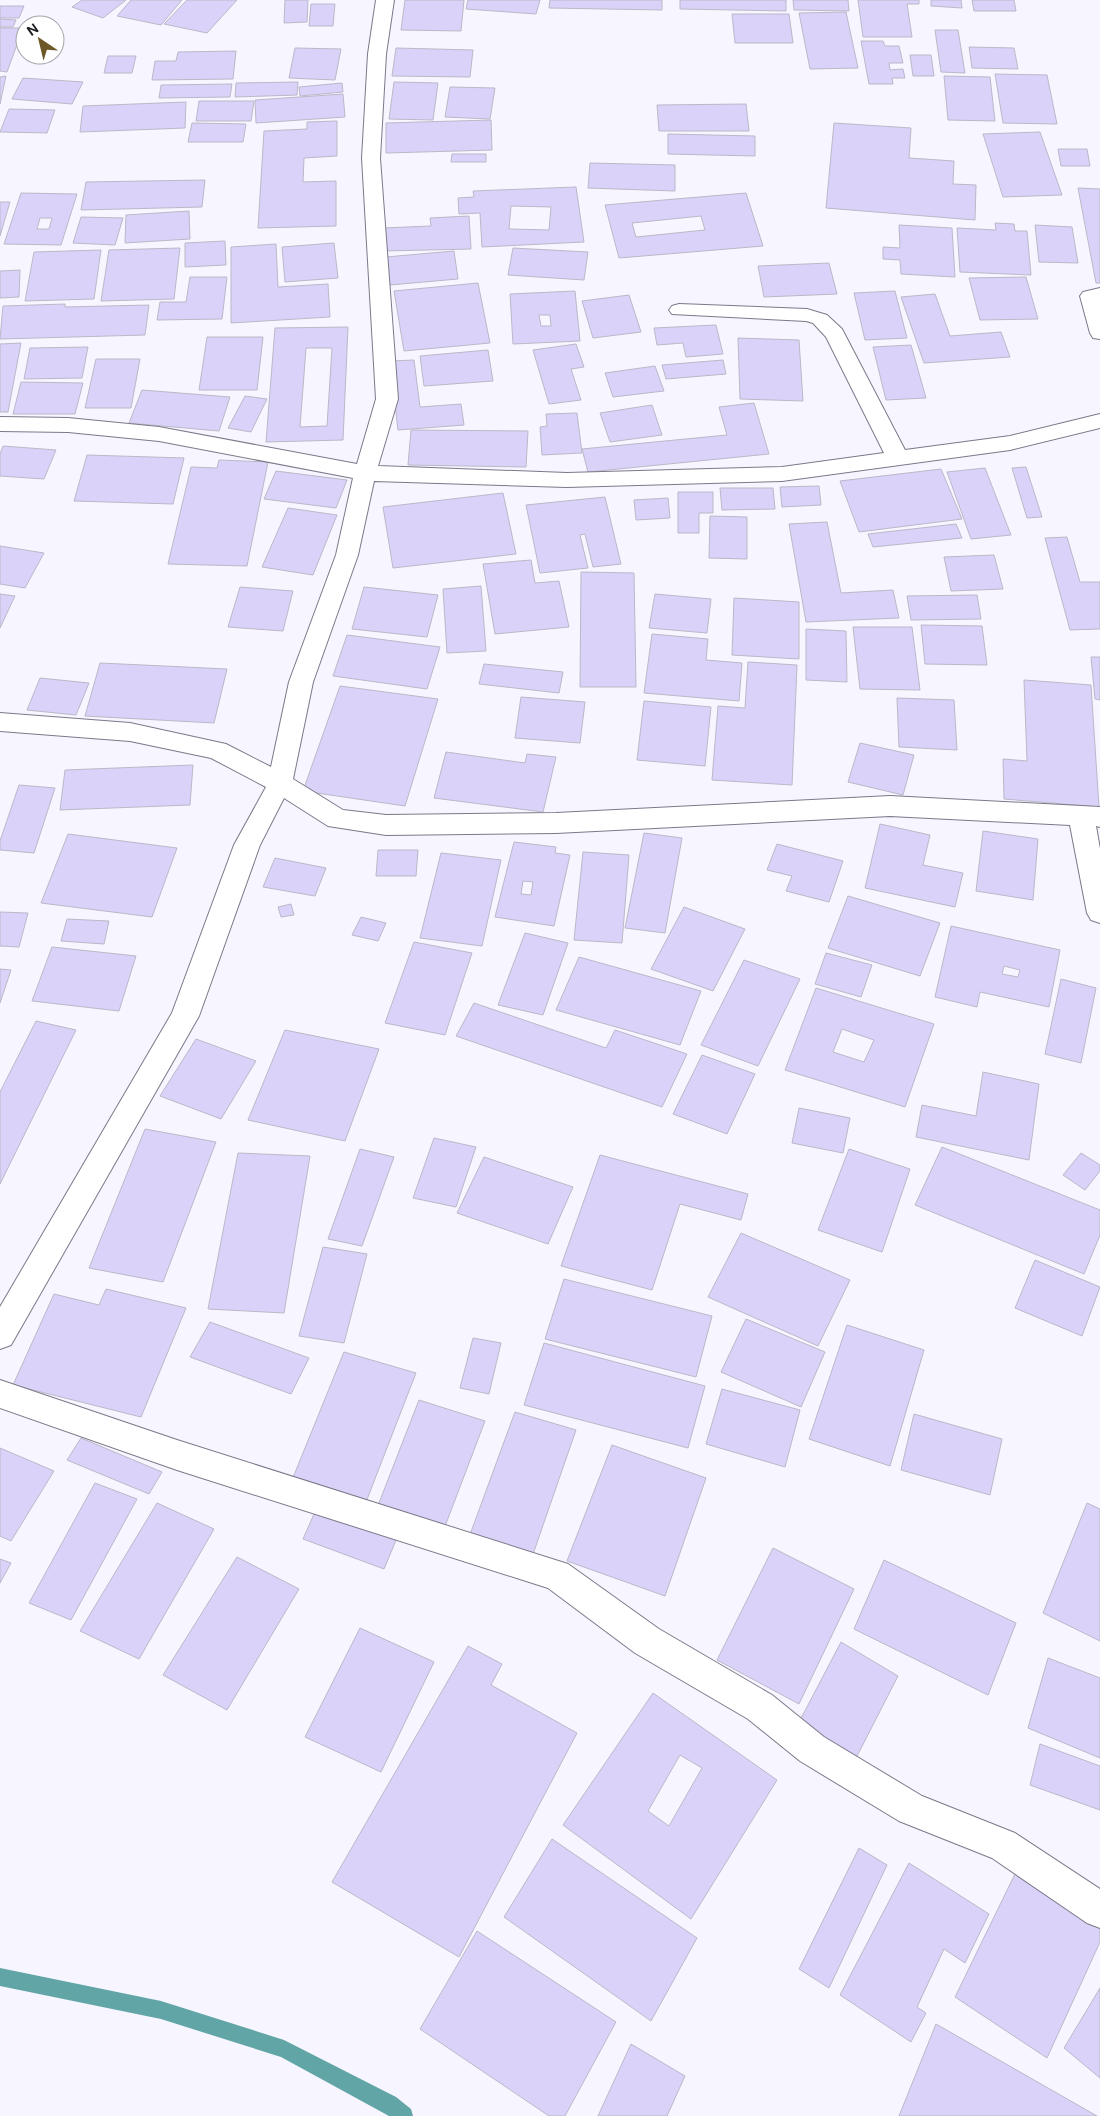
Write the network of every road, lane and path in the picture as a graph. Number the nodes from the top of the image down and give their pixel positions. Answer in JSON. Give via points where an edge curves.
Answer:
{"nodes":[{"id":1,"x":385,"y":0,"type":"edge"},
{"id":2,"x":1100,"y":294,"type":"edge"},
{"id":3,"x":679,"y":310,"type":"dead end"},
{"id":4,"x":1100,"y":333,"type":"edge"},
{"id":5,"x":1100,"y":422,"type":"edge"},
{"id":6,"x":0,"y":424,"type":"edge"},
{"id":7,"x":898,"y":458,"type":"junction"},
{"id":8,"x":365,"y":473,"type":"junction"},
{"id":9,"x":0,"y":722,"type":"edge"},
{"id":10,"x":280,"y":783,"type":"junction"},
{"id":11,"x":1090,"y":817,"type":"edge"},
{"id":12,"x":1100,"y":913,"type":"edge"},
{"id":13,"x":0,"y":1335,"type":"edge"},
{"id":14,"x":0,"y":1394,"type":"edge"},
{"id":15,"x":1100,"y":1910,"type":"edge"}],
"edges":[{"from":1,"to":8,"type":"street","via":[[377,54],[371,158],[387,399]]},
{"from":2,"to":4,"type":"street","via":[[1090,296]]},
{"from":3,"to":7,"type":"street","via":[[807,315],[820,319],[835,334]]},
{"from":5,"to":7,"type":"street","via":[[1010,443]]},
{"from":6,"to":8,"type":"street","via":[[68,425],[159,434]]},
{"from":7,"to":8,"type":"street","via":[[782,474],[658,479],[567,480]]},
{"from":8,"to":10,"type":"street","via":[[347,555],[301,682]]},
{"from":9,"to":10,"type":"street","via":[[130,732],[217,750]]},
{"from":10,"to":11,"type":"street","via":[[337,819],[386,825],[556,823],[890,806]]},
{"from":10,"to":13,"type":"street","via":[[247,845],[185,1016]]},
{"from":11,"to":12,"type":"street"},
{"from":14,"to":15,"type":"street","via":[[177,1455],[557,1575],[647,1641],[760,1707],[812,1749],[911,1809],[1004,1845]]}]}
